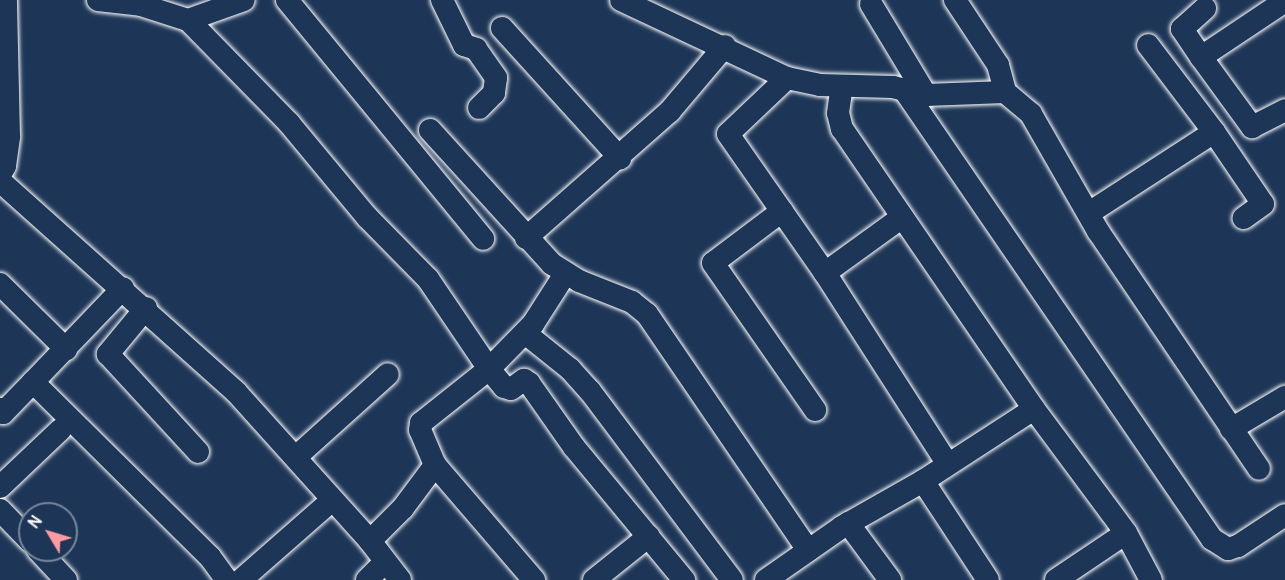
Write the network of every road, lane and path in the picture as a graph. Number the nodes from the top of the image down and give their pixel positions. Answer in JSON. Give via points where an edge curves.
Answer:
{"nodes":[{"id":1,"x":98,"y":0,"type":"edge"},
{"id":2,"x":244,"y":0,"type":"edge"},
{"id":3,"x":287,"y":0,"type":"edge"},
{"id":4,"x":442,"y":0,"type":"edge"},
{"id":5,"x":621,"y":0,"type":"edge"},
{"id":6,"x":955,"y":0,"type":"edge"},
{"id":7,"x":1285,"y":1,"type":"edge"},
{"id":8,"x":1207,"y":3,"type":"edge"},
{"id":9,"x":871,"y":4,"type":"dead end"},
{"id":10,"x":5,"y":6,"type":"edge"},
{"id":11,"x":188,"y":20,"type":"junction"},
{"id":12,"x":502,"y":28,"type":"dead end"},
{"id":13,"x":1148,"y":45,"type":"dead end"},
{"id":14,"x":725,"y":46,"type":"junction"},
{"id":15,"x":1201,"y":57,"type":"junction"},
{"id":16,"x":787,"y":78,"type":"junction"},
{"id":17,"x":842,"y":86,"type":"junction"},
{"id":18,"x":1005,"y":92,"type":"junction"},
{"id":19,"x":916,"y":93,"type":"junction"},
{"id":20,"x":479,"y":108,"type":"dead end"},
{"id":21,"x":1285,"y":111,"type":"edge"},
{"id":22,"x":1252,"y":128,"type":"junction"},
{"id":23,"x":430,"y":130,"type":"dead end"},
{"id":24,"x":1219,"y":139,"type":"junction"},
{"id":25,"x":620,"y":158,"type":"junction"},
{"id":26,"x":0,"y":175,"type":"edge"},
{"id":27,"x":0,"y":182,"type":"edge"},
{"id":28,"x":782,"y":211,"type":"junction"},
{"id":29,"x":1089,"y":213,"type":"junction"},
{"id":30,"x":901,"y":218,"type":"junction"},
{"id":31,"x":1244,"y":218,"type":"dead end"},
{"id":32,"x":526,"y":238,"type":"junction"},
{"id":33,"x":483,"y":239,"type":"dead end"},
{"id":34,"x":825,"y":273,"type":"junction"},
{"id":35,"x":565,"y":274,"type":"junction"},
{"id":36,"x":0,"y":284,"type":"edge"},
{"id":37,"x":123,"y":288,"type":"junction"},
{"id":38,"x":146,"y":308,"type":"junction"},
{"id":39,"x":525,"y":333,"type":"junction"},
{"id":40,"x":66,"y":349,"type":"junction"},
{"id":41,"x":489,"y":369,"type":"junction"},
{"id":42,"x":388,"y":374,"type":"dead end"},
{"id":43,"x":33,"y":382,"type":"junction"},
{"id":44,"x":1285,"y":397,"type":"edge"},
{"id":45,"x":1034,"y":409,"type":"junction"},
{"id":46,"x":0,"y":410,"type":"edge"},
{"id":47,"x":815,"y":410,"type":"dead end"},
{"id":48,"x":1231,"y":429,"type":"junction"},
{"id":49,"x":60,"y":430,"type":"dead end"},
{"id":50,"x":198,"y":452,"type":"dead end"},
{"id":51,"x":297,"y":456,"type":"junction"},
{"id":52,"x":947,"y":463,"type":"junction"},
{"id":53,"x":435,"y":465,"type":"junction"},
{"id":54,"x":1259,"y":469,"type":"dead end"},
{"id":55,"x":923,"y":481,"type":"junction"},
{"id":56,"x":0,"y":488,"type":"edge"},
{"id":57,"x":332,"y":500,"type":"junction"},
{"id":58,"x":0,"y":510,"type":"edge"},
{"id":59,"x":1285,"y":515,"type":"edge"},
{"id":60,"x":848,"y":524,"type":"junction"},
{"id":61,"x":18,"y":529,"type":"edge"},
{"id":62,"x":1126,"y":533,"type":"junction"},
{"id":63,"x":649,"y":536,"type":"junction"},
{"id":64,"x":370,"y":541,"type":"junction"},
{"id":65,"x":808,"y":550,"type":"junction"},
{"id":66,"x":49,"y":562,"type":"edge"},
{"id":67,"x":384,"y":563,"type":"junction"},
{"id":68,"x":66,"y":580,"type":"edge"},
{"id":69,"x":227,"y":580,"type":"edge"},
{"id":70,"x":240,"y":580,"type":"edge"},
{"id":71,"x":367,"y":580,"type":"edge"},
{"id":72,"x":400,"y":580,"type":"edge"},
{"id":73,"x":534,"y":580,"type":"edge"},
{"id":74,"x":594,"y":580,"type":"edge"},
{"id":75,"x":684,"y":580,"type":"edge"},
{"id":76,"x":732,"y":580,"type":"edge"},
{"id":77,"x":766,"y":580,"type":"edge"},
{"id":78,"x":890,"y":580,"type":"edge"},
{"id":79,"x":988,"y":580,"type":"edge"},
{"id":80,"x":1056,"y":580,"type":"edge"},
{"id":81,"x":1151,"y":580,"type":"edge"}],
"edges":[{"from":1,"to":11,"type":"street","via":[[141,5]]},
{"from":2,"to":11,"type":"street"},
{"from":3,"to":33,"type":"street"},
{"from":4,"to":20,"type":"street","via":[[464,45],[476,49],[496,78],[494,93]]},
{"from":5,"to":14,"type":"street"},
{"from":6,"to":18,"type":"street","via":[[998,65]]},
{"from":7,"to":15,"type":"street"},
{"from":8,"to":15,"type":"street","via":[[1182,29]]},
{"from":9,"to":19,"type":"street"},
{"from":10,"to":26,"type":"street","via":[[9,136]]},
{"from":11,"to":41,"type":"street","via":[[289,123],[367,217],[428,279]]},
{"from":12,"to":25,"type":"street"},
{"from":13,"to":24,"type":"street"},
{"from":14,"to":16,"type":"street"},
{"from":14,"to":25,"type":"street","via":[[670,111]]},
{"from":15,"to":22,"type":"street"},
{"from":16,"to":17,"type":"street"},
{"from":16,"to":28,"type":"street","via":[[728,134]]},
{"from":17,"to":19,"type":"street"},
{"from":17,"to":30,"type":"street","via":[[838,113],[842,129]]},
{"from":18,"to":19,"type":"street"},
{"from":18,"to":29,"type":"street","via":[[1031,114]]},
{"from":19,"to":59,"type":"street","via":[[1212,539],[1228,549],[1238,546]]},
{"from":21,"to":22,"type":"street"},
{"from":22,"to":24,"type":"street"},
{"from":23,"to":32,"type":"street"},
{"from":24,"to":29,"type":"street"},
{"from":24,"to":31,"type":"street","via":[[1263,204]]},
{"from":25,"to":32,"type":"street"},
{"from":27,"to":37,"type":"street"},
{"from":28,"to":34,"type":"street"},
{"from":28,"to":47,"type":"street","via":[[713,262]]},
{"from":29,"to":48,"type":"street"},
{"from":30,"to":34,"type":"street"},
{"from":30,"to":45,"type":"street"},
{"from":32,"to":35,"type":"street"},
{"from":34,"to":52,"type":"street"},
{"from":35,"to":39,"type":"street"},
{"from":35,"to":65,"type":"street","via":[[632,302],[647,314]]},
{"from":36,"to":40,"type":"street"},
{"from":37,"to":38,"type":"street"},
{"from":37,"to":40,"type":"street"},
{"from":38,"to":50,"type":"street","via":[[108,354]]},
{"from":38,"to":51,"type":"street","via":[[236,392]]},
{"from":39,"to":41,"type":"street"},
{"from":39,"to":76,"type":"street","via":[[570,369],[590,391]]},
{"from":40,"to":43,"type":"street"},
{"from":41,"to":53,"type":"street","via":[[421,423],[420,430]]},
{"from":41,"to":63,"type":"street","via":[[504,387],[511,389],[524,380],[529,382],[574,447]]},
{"from":42,"to":51,"type":"street"},
{"from":43,"to":46,"type":"street","via":[[3,413]]},
{"from":43,"to":69,"type":"street","via":[[210,557]]},
{"from":44,"to":48,"type":"street"},
{"from":45,"to":52,"type":"street"},
{"from":45,"to":62,"type":"street"},
{"from":48,"to":54,"type":"street"},
{"from":49,"to":56,"type":"street"},
{"from":51,"to":57,"type":"street"},
{"from":52,"to":55,"type":"street"},
{"from":53,"to":64,"type":"street","via":[[403,508]]},
{"from":53,"to":73,"type":"street"},
{"from":55,"to":60,"type":"street"},
{"from":55,"to":79,"type":"street"},
{"from":57,"to":64,"type":"street"},
{"from":57,"to":70,"type":"street"},
{"from":58,"to":61,"type":"street"},
{"from":60,"to":65,"type":"street"},
{"from":60,"to":78,"type":"street"},
{"from":62,"to":80,"type":"street"},
{"from":62,"to":81,"type":"street"},
{"from":63,"to":74,"type":"street"},
{"from":63,"to":75,"type":"street"},
{"from":64,"to":67,"type":"street"},
{"from":65,"to":77,"type":"street"},
{"from":66,"to":68,"type":"street"},
{"from":67,"to":71,"type":"street"},
{"from":67,"to":72,"type":"street"}]}
